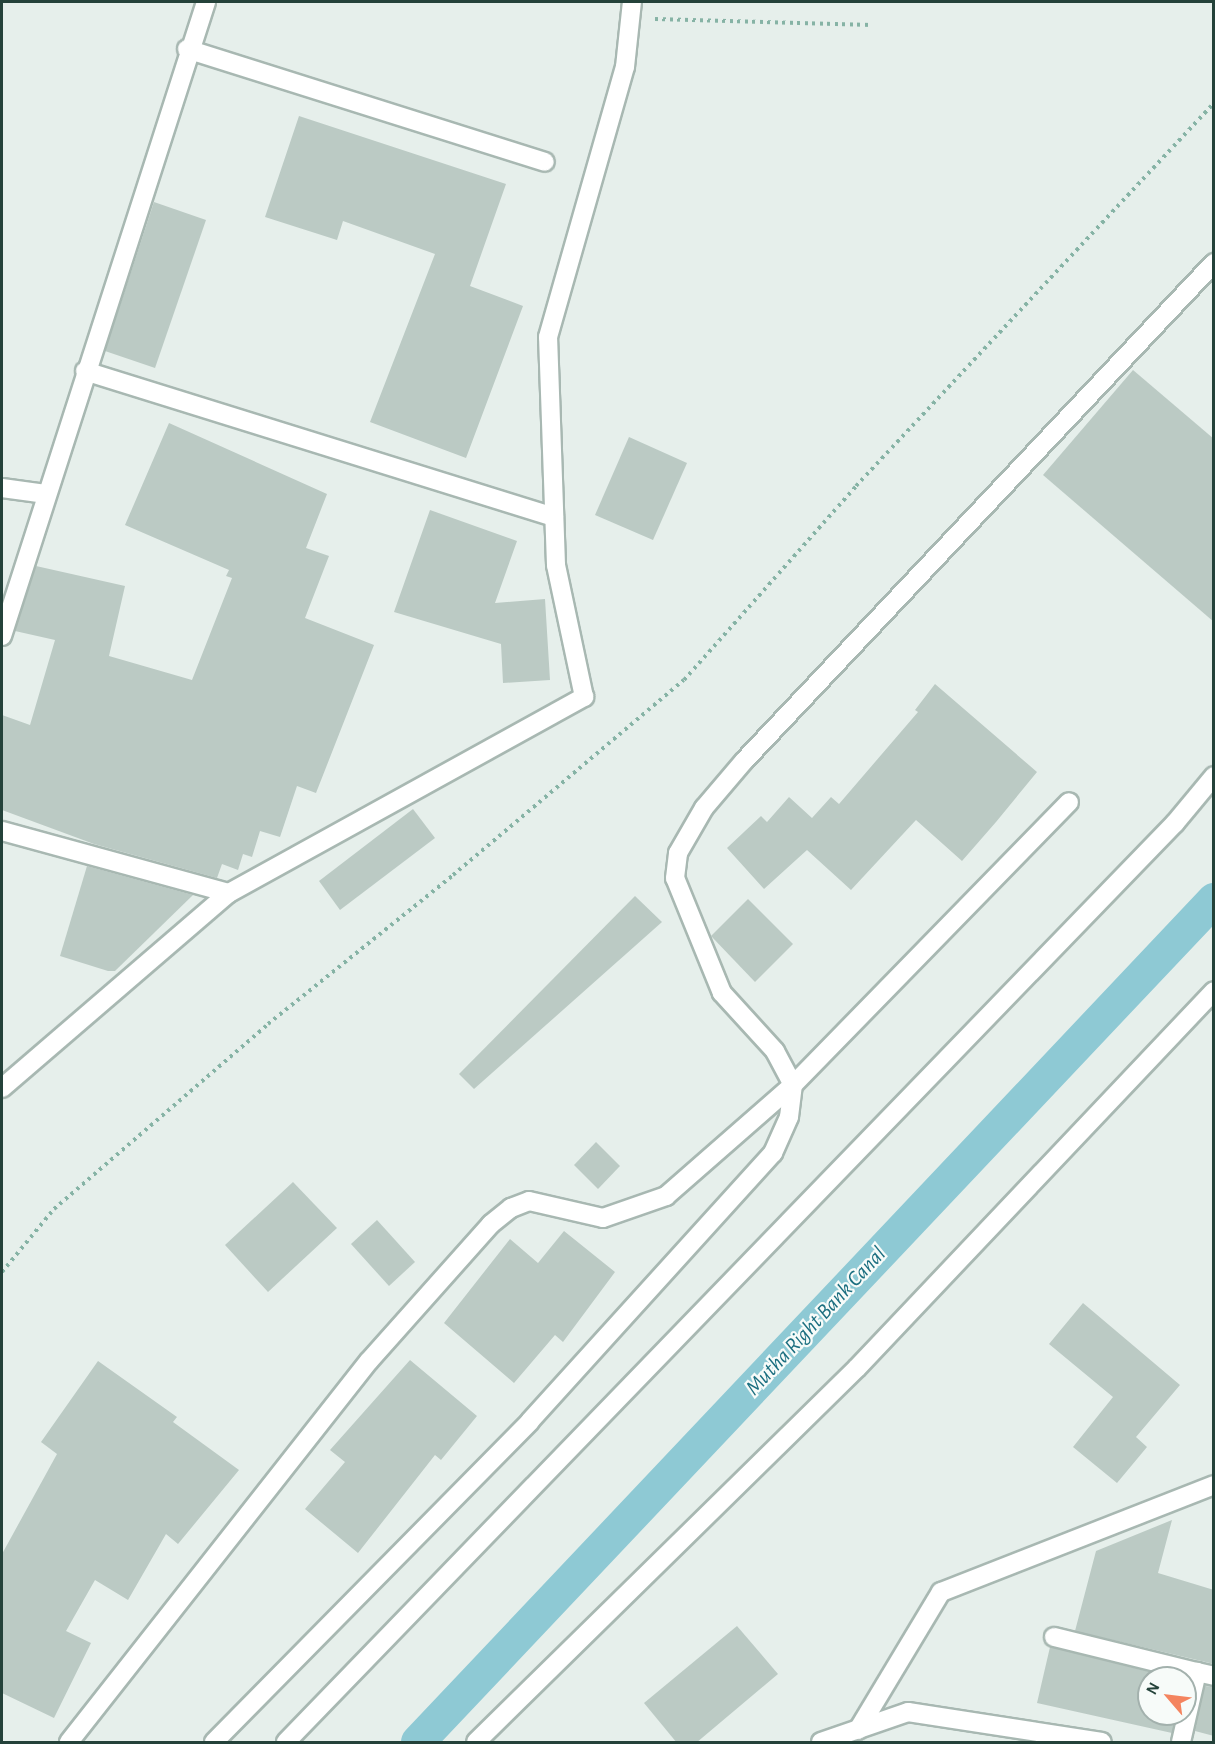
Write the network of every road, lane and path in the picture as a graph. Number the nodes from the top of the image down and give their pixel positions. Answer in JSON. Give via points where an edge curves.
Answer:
{"nodes":[{"id":1,"x":206,"y":2,"type":"edge"},
{"id":2,"x":631,"y":10,"type":"edge"},
{"id":3,"x":872,"y":25,"type":"dead end"},
{"id":4,"x":187,"y":49,"type":"junction"},
{"id":5,"x":1214,"y":104,"type":"edge"},
{"id":6,"x":545,"y":162,"type":"dead end"},
{"id":7,"x":1214,"y":263,"type":"edge"},
{"id":8,"x":85,"y":371,"type":"junction"},
{"id":9,"x":2,"y":488,"type":"edge"},
{"id":10,"x":46,"y":494,"type":"junction"},
{"id":11,"x":554,"y":516,"type":"junction"},
{"id":12,"x":2,"y":636,"type":"edge"},
{"id":13,"x":1214,"y":776,"type":"edge"},
{"id":14,"x":1069,"y":802,"type":"dead end"},
{"id":15,"x":2,"y":831,"type":"edge"},
{"id":16,"x":229,"y":892,"type":"junction"},
{"id":17,"x":1214,"y":991,"type":"edge"},
{"id":18,"x":793,"y":1085,"type":"junction"},
{"id":19,"x":2,"y":1088,"type":"edge"},
{"id":20,"x":2,"y":1272,"type":"edge"},
{"id":21,"x":1214,"y":1485,"type":"edge"},
{"id":22,"x":1054,"y":1637,"type":"dead end"},
{"id":23,"x":1205,"y":1674,"type":"edge"},
{"id":24,"x":858,"y":1730,"type":"junction"},
{"id":25,"x":69,"y":1743,"type":"edge"},
{"id":26,"x":214,"y":1743,"type":"edge"},
{"id":27,"x":286,"y":1743,"type":"edge"},
{"id":28,"x":476,"y":1743,"type":"edge"},
{"id":29,"x":821,"y":1743,"type":"edge"},
{"id":30,"x":1102,"y":1743,"type":"edge"},
{"id":31,"x":1181,"y":1743,"type":"edge"}],
"edges":[{"from":1,"to":4,"type":"street"},
{"from":2,"to":3,"type":"path"},
{"from":2,"to":11,"type":"street","via":[[625,67],[548,337]]},
{"from":4,"to":6,"type":"street"},
{"from":4,"to":8,"type":"street"},
{"from":5,"to":20,"type":"path","via":[[864,478],[684,680],[268,1024],[72,1193]]},
{"from":7,"to":18,"type":"street","via":[[744,761],[704,808],[682,844],[675,878],[722,993],[775,1051]]},
{"from":8,"to":10,"type":"street"},
{"from":8,"to":11,"type":"street"},
{"from":9,"to":10,"type":"street"},
{"from":10,"to":12,"type":"street"},
{"from":11,"to":16,"type":"street","via":[[556,565],[585,697]]},
{"from":13,"to":27,"type":"street","via":[[1167,832]]},
{"from":14,"to":18,"type":"street"},
{"from":15,"to":16,"type":"street"},
{"from":16,"to":19,"type":"street","via":[[79,1026]]},
{"from":17,"to":28,"type":"street","via":[[857,1368]]},
{"from":18,"to":25,"type":"street","via":[[651,1204],[603,1218],[529,1201],[511,1208],[491,1224],[369,1361]]},
{"from":18,"to":26,"type":"street","via":[[789,1117],[758,1175],[530,1421]]},
{"from":21,"to":24,"type":"street","via":[[941,1592]]},
{"from":22,"to":23,"type":"street"},
{"from":23,"to":31,"type":"street"},
{"from":24,"to":29,"type":"street"},
{"from":24,"to":30,"type":"street","via":[[908,1712]]}]}
